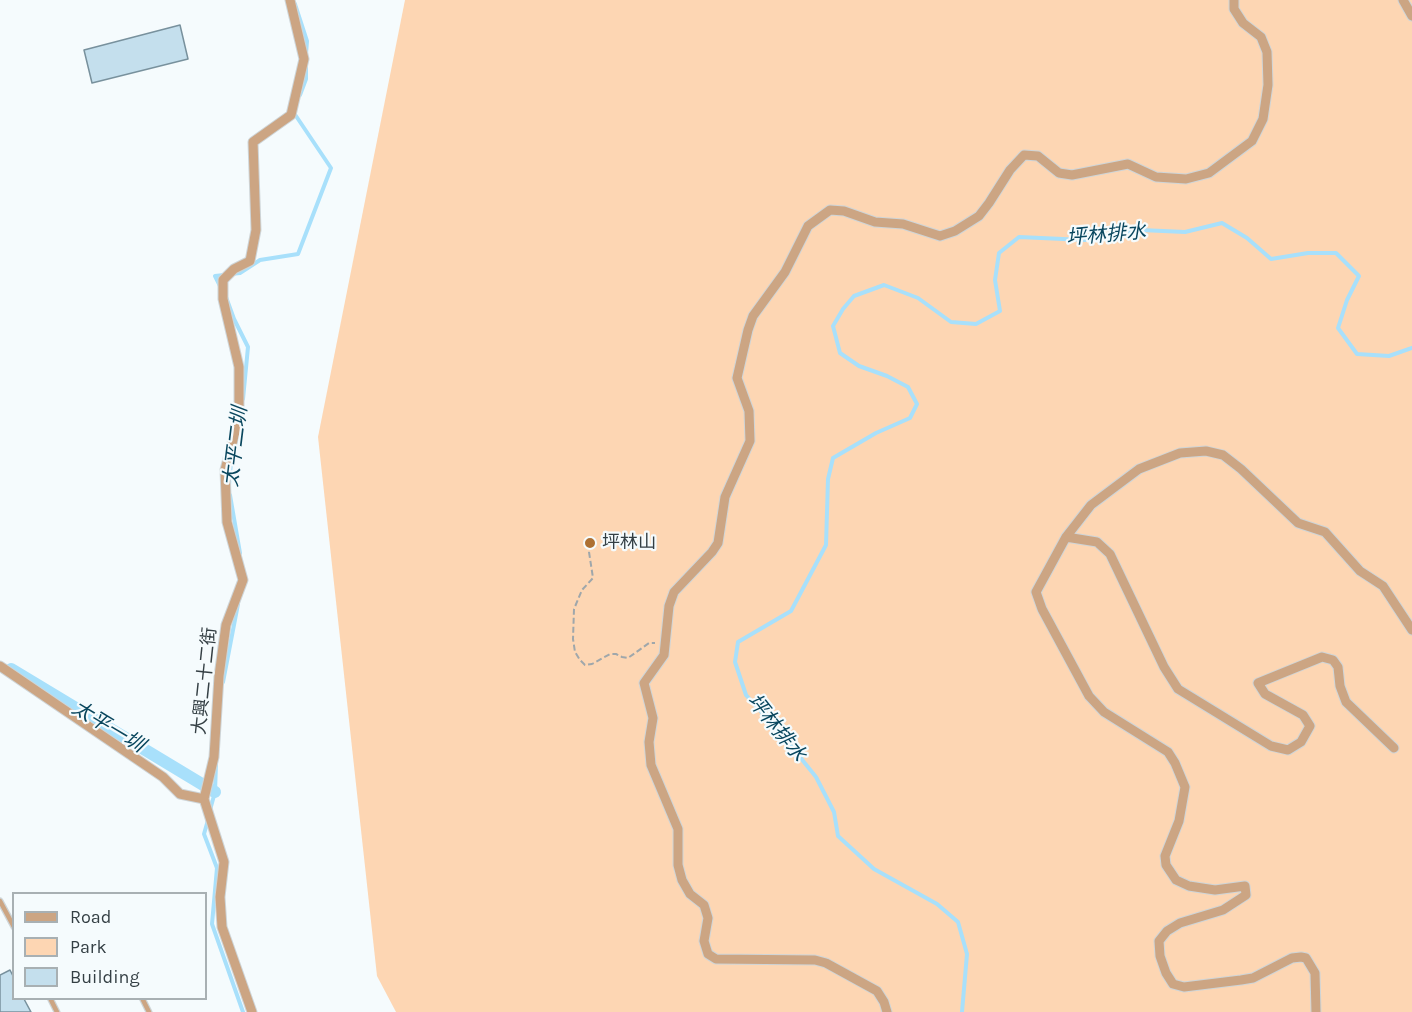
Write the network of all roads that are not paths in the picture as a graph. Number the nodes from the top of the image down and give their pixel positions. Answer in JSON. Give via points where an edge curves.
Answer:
{"nodes":[{"id":1,"x":290,"y":0,"type":"edge"},
{"id":2,"x":1234,"y":0,"type":"edge"},
{"id":3,"x":1403,"y":0,"type":"edge"},
{"id":4,"x":1412,"y":16,"type":"edge"},
{"id":5,"x":1065,"y":537,"type":"junction"},
{"id":6,"x":1412,"y":630,"type":"edge"},
{"id":7,"x":0,"y":666,"type":"edge"},
{"id":8,"x":1394,"y":748,"type":"dead end"},
{"id":9,"x":204,"y":799,"type":"junction"},
{"id":10,"x":0,"y":901,"type":"edge"},
{"id":11,"x":12,"y":923,"type":"edge"},
{"id":12,"x":252,"y":1012,"type":"edge"},
{"id":13,"x":887,"y":1012,"type":"edge"},
{"id":14,"x":1316,"y":1012,"type":"edge"}],
"edges":[{"from":1,"to":9,"type":"street","name":"大興二十二街","via":[[304,59],[291,115],[253,142],[256,230],[250,261],[234,268],[223,280],[223,299],[239,367],[239,417],[225,470],[227,522],[243,580],[226,625],[214,757]]},
{"from":2,"to":13,"type":"street","via":[[1234,9],[1243,23],[1261,37],[1267,52],[1268,85],[1263,119],[1252,141],[1209,173],[1186,179],[1156,177],[1128,164],[1072,176],[1059,173],[1038,156],[1024,155],[979,216],[940,236],[903,224],[875,222],[830,210],[808,226],[785,272],[753,316],[748,330],[737,378],[749,411],[750,441],[726,497],[718,543],[674,592],[664,655],[644,683],[653,718],[651,765],[678,829],[682,880],[690,894],[704,905],[708,918],[704,941],[708,954],[716,959],[826,963],[878,992]]},
{"from":3,"to":4,"type":"street"},
{"from":5,"to":6,"type":"street","via":[[1091,505],[1139,469],[1179,453],[1206,451],[1223,455],[1298,523],[1325,532],[1360,571],[1383,586]]},
{"from":5,"to":8,"type":"street","via":[[1097,542],[1110,554],[1178,689],[1271,746],[1288,750],[1301,742],[1310,726],[1303,715],[1265,693],[1258,683],[1322,657],[1333,660],[1346,702]]},
{"from":5,"to":14,"type":"street","via":[[1036,592],[1089,696],[1104,712],[1168,752],[1185,786],[1179,821],[1165,856],[1166,865],[1176,880],[1189,886],[1215,890],[1245,886],[1246,895],[1223,910],[1167,931],[1159,941],[1166,973],[1173,984],[1184,987],[1253,978],[1292,958],[1306,958],[1316,973]]},
{"from":7,"to":9,"type":"street","via":[[162,777],[180,794]]},
{"from":9,"to":12,"type":"street","via":[[224,862],[222,927]]},
{"from":10,"to":11,"type":"lane"}]}
